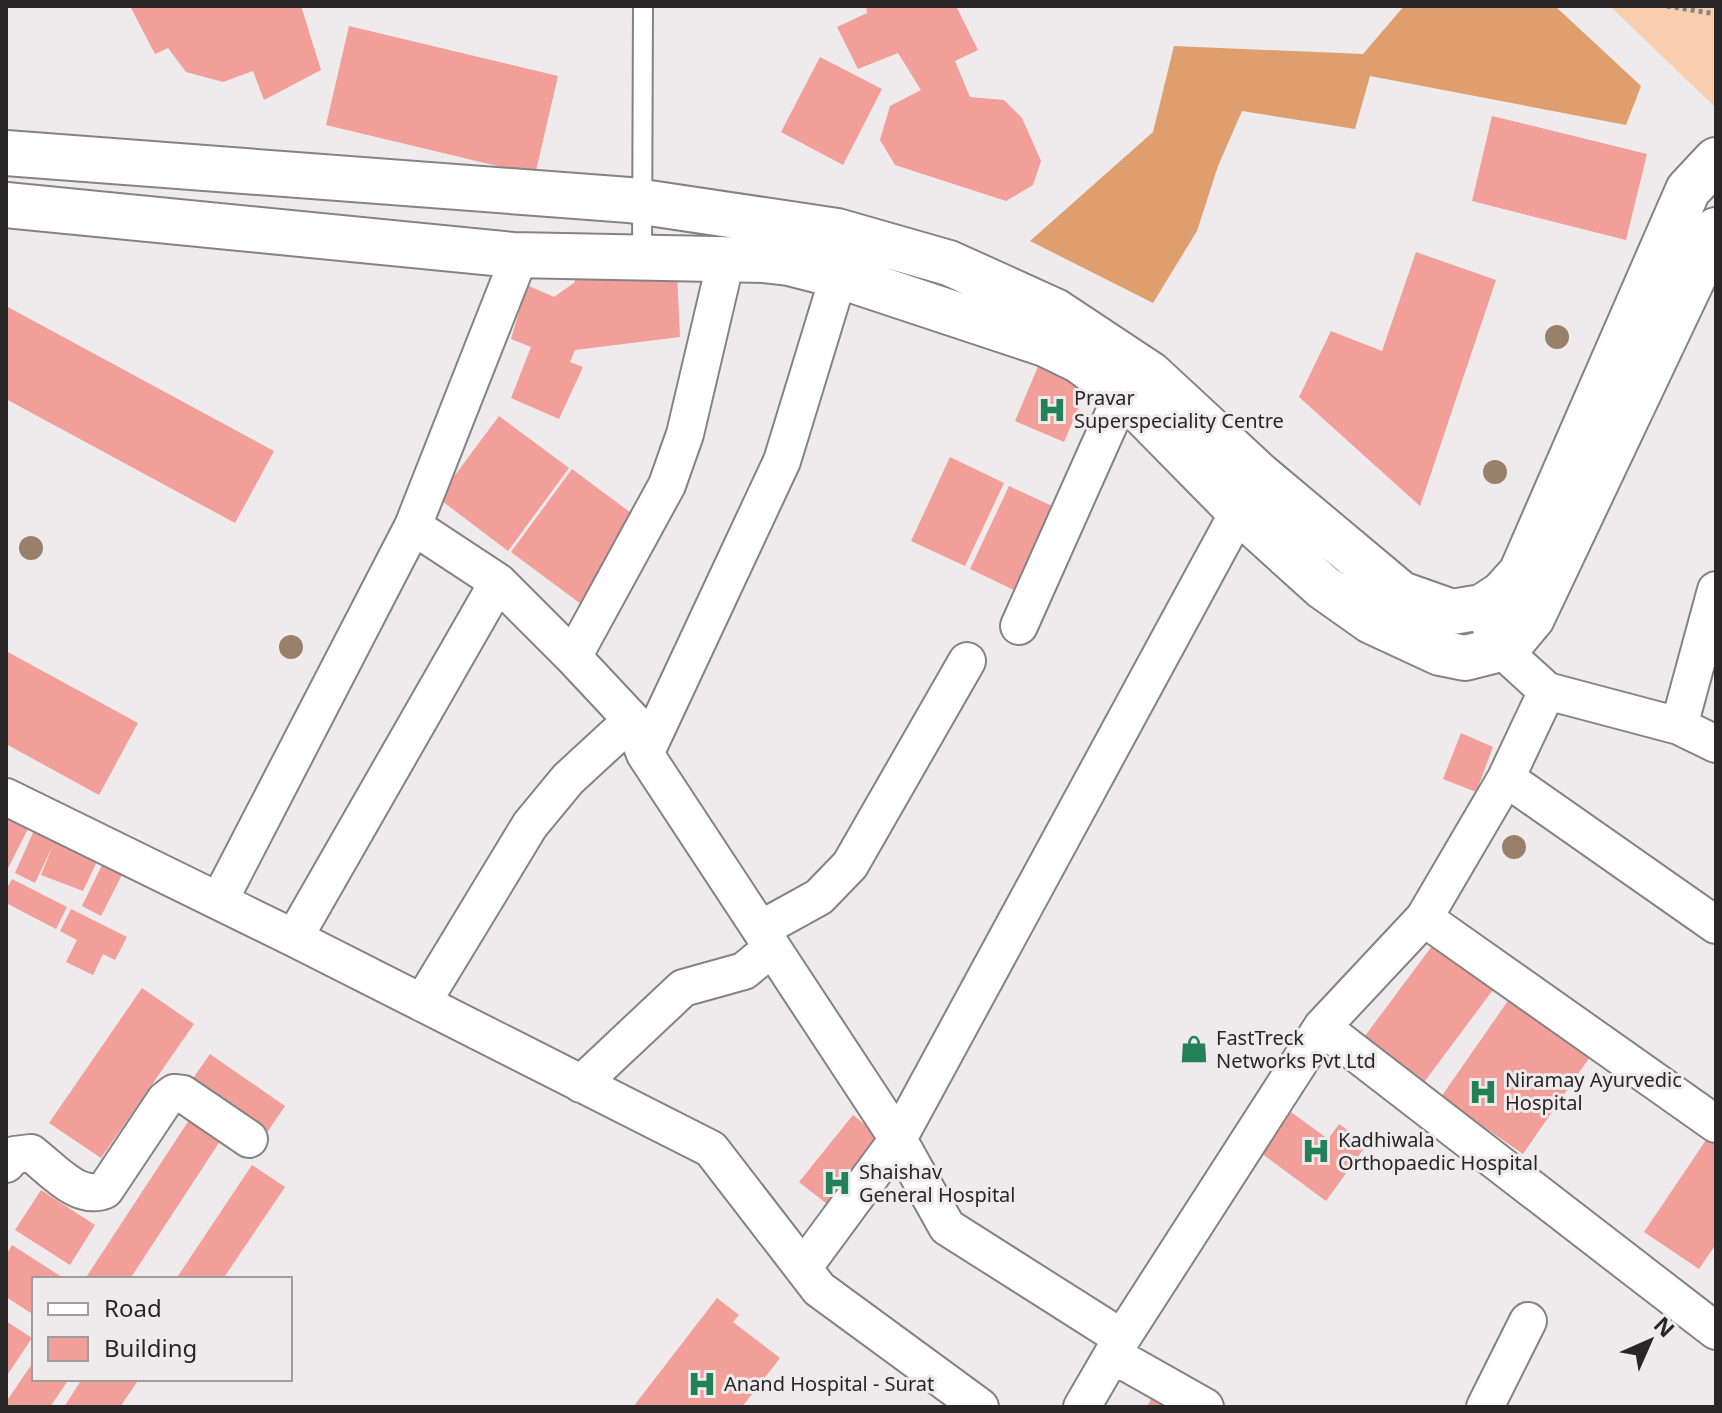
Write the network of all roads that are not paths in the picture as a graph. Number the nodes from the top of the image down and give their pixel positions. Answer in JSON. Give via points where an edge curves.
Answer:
{"nodes":[{"id":1,"x":643,"y":6,"type":"edge"},
{"id":2,"x":6,"y":153,"type":"edge"},
{"id":3,"x":1716,"y":160,"type":"edge"},
{"id":4,"x":642,"y":202,"type":"junction"},
{"id":5,"x":6,"y":205,"type":"edge"},
{"id":6,"x":1716,"y":230,"type":"edge"},
{"id":7,"x":520,"y":255,"type":"junction"},
{"id":8,"x":845,"y":256,"type":"junction"},
{"id":9,"x":642,"y":257,"type":"junction"},
{"id":10,"x":726,"y":260,"type":"junction"},
{"id":11,"x":1123,"y":393,"type":"junction"},
{"id":12,"x":1239,"y":511,"type":"junction"},
{"id":13,"x":413,"y":526,"type":"junction"},
{"id":14,"x":498,"y":582,"type":"junction"},
{"id":15,"x":1716,"y":590,"type":"edge"},
{"id":16,"x":1482,"y":607,"type":"junction"},
{"id":17,"x":1019,"y":626,"type":"dead end"},
{"id":18,"x":1501,"y":649,"type":"junction"},
{"id":19,"x":573,"y":657,"type":"junction"},
{"id":20,"x":967,"y":661,"type":"dead end"},
{"id":21,"x":1547,"y":691,"type":"junction"},
{"id":22,"x":632,"y":720,"type":"junction"},
{"id":23,"x":1679,"y":726,"type":"junction"},
{"id":24,"x":1716,"y":744,"type":"edge"},
{"id":25,"x":645,"y":754,"type":"junction"},
{"id":26,"x":1506,"y":778,"type":"junction"},
{"id":27,"x":6,"y":797,"type":"edge"},
{"id":28,"x":219,"y":901,"type":"junction"},
{"id":29,"x":1424,"y":918,"type":"junction"},
{"id":30,"x":1716,"y":925,"type":"edge"},
{"id":31,"x":294,"y":938,"type":"junction"},
{"id":32,"x":766,"y":939,"type":"junction"},
{"id":33,"x":422,"y":1003,"type":"junction"},
{"id":34,"x":1322,"y":1027,"type":"junction"},
{"id":35,"x":581,"y":1084,"type":"junction"},
{"id":36,"x":1716,"y":1124,"type":"edge"},
{"id":37,"x":249,"y":1139,"type":"dead end"},
{"id":38,"x":898,"y":1139,"type":"junction"},
{"id":39,"x":6,"y":1164,"type":"edge"},
{"id":40,"x":803,"y":1268,"type":"junction"},
{"id":41,"x":1528,"y":1321,"type":"dead end"},
{"id":42,"x":1716,"y":1331,"type":"edge"},
{"id":43,"x":1117,"y":1346,"type":"junction"},
{"id":44,"x":980,"y":1407,"type":"edge"},
{"id":45,"x":1082,"y":1407,"type":"edge"},
{"id":46,"x":1205,"y":1407,"type":"edge"},
{"id":47,"x":1485,"y":1407,"type":"edge"}],
"edges":[{"from":1,"to":4,"type":"lane"},
{"from":2,"to":4,"type":"street"},
{"from":3,"to":16,"type":"street","via":[[1688,190],[1521,573]]},
{"from":4,"to":8,"type":"street"},
{"from":4,"to":9,"type":"lane"},
{"from":5,"to":7,"type":"street"},
{"from":6,"to":18,"type":"street","via":[[1532,618]]},
{"from":7,"to":9,"type":"street"},
{"from":7,"to":13,"type":"street"},
{"from":8,"to":10,"type":"street","via":[[789,263]]},
{"from":8,"to":11,"type":"street","via":[[1045,344],[1102,375]]},
{"from":8,"to":16,"type":"street","via":[[949,263],[1055,311],[1150,374],[1259,475],[1401,594],[1452,612]]},
{"from":8,"to":25,"type":"street","via":[[782,461]]},
{"from":9,"to":10,"type":"street"},
{"from":10,"to":19,"type":"street","via":[[685,434],[667,485]]},
{"from":11,"to":12,"type":"street"},
{"from":11,"to":17,"type":"street"},
{"from":12,"to":18,"type":"street","via":[[1323,587],[1371,621],[1440,653],[1465,658]]},
{"from":12,"to":38,"type":"street"},
{"from":13,"to":14,"type":"street"},
{"from":13,"to":28,"type":"street"},
{"from":14,"to":19,"type":"street"},
{"from":14,"to":31,"type":"street"},
{"from":15,"to":23,"type":"street"},
{"from":16,"to":18,"type":"street"},
{"from":18,"to":21,"type":"street"},
{"from":19,"to":22,"type":"street"},
{"from":20,"to":32,"type":"street","via":[[850,865]]},
{"from":21,"to":23,"type":"street"},
{"from":21,"to":26,"type":"street"},
{"from":22,"to":25,"type":"street"},
{"from":22,"to":33,"type":"street","via":[[568,779],[530,825]]},
{"from":23,"to":24,"type":"street"},
{"from":25,"to":32,"type":"street"},
{"from":26,"to":29,"type":"street"},
{"from":26,"to":30,"type":"street"},
{"from":27,"to":28,"type":"street"},
{"from":28,"to":31,"type":"street"},
{"from":29,"to":34,"type":"street"},
{"from":29,"to":36,"type":"street"},
{"from":31,"to":33,"type":"street"},
{"from":32,"to":35,"type":"street","via":[[744,971],[683,988]]},
{"from":32,"to":38,"type":"street"},
{"from":33,"to":35,"type":"street"},
{"from":34,"to":42,"type":"street"},
{"from":34,"to":43,"type":"street"},
{"from":35,"to":40,"type":"street","via":[[711,1149]]},
{"from":37,"to":39,"type":"street","via":[[174,1093],[105,1190],[79,1190],[31,1153],[14,1155]]},
{"from":38,"to":40,"type":"street"},
{"from":38,"to":43,"type":"street","via":[[947,1227]]},
{"from":40,"to":44,"type":"street","via":[[819,1289]]},
{"from":41,"to":47,"type":"street"},
{"from":43,"to":45,"type":"street"},
{"from":43,"to":46,"type":"street"}]}
